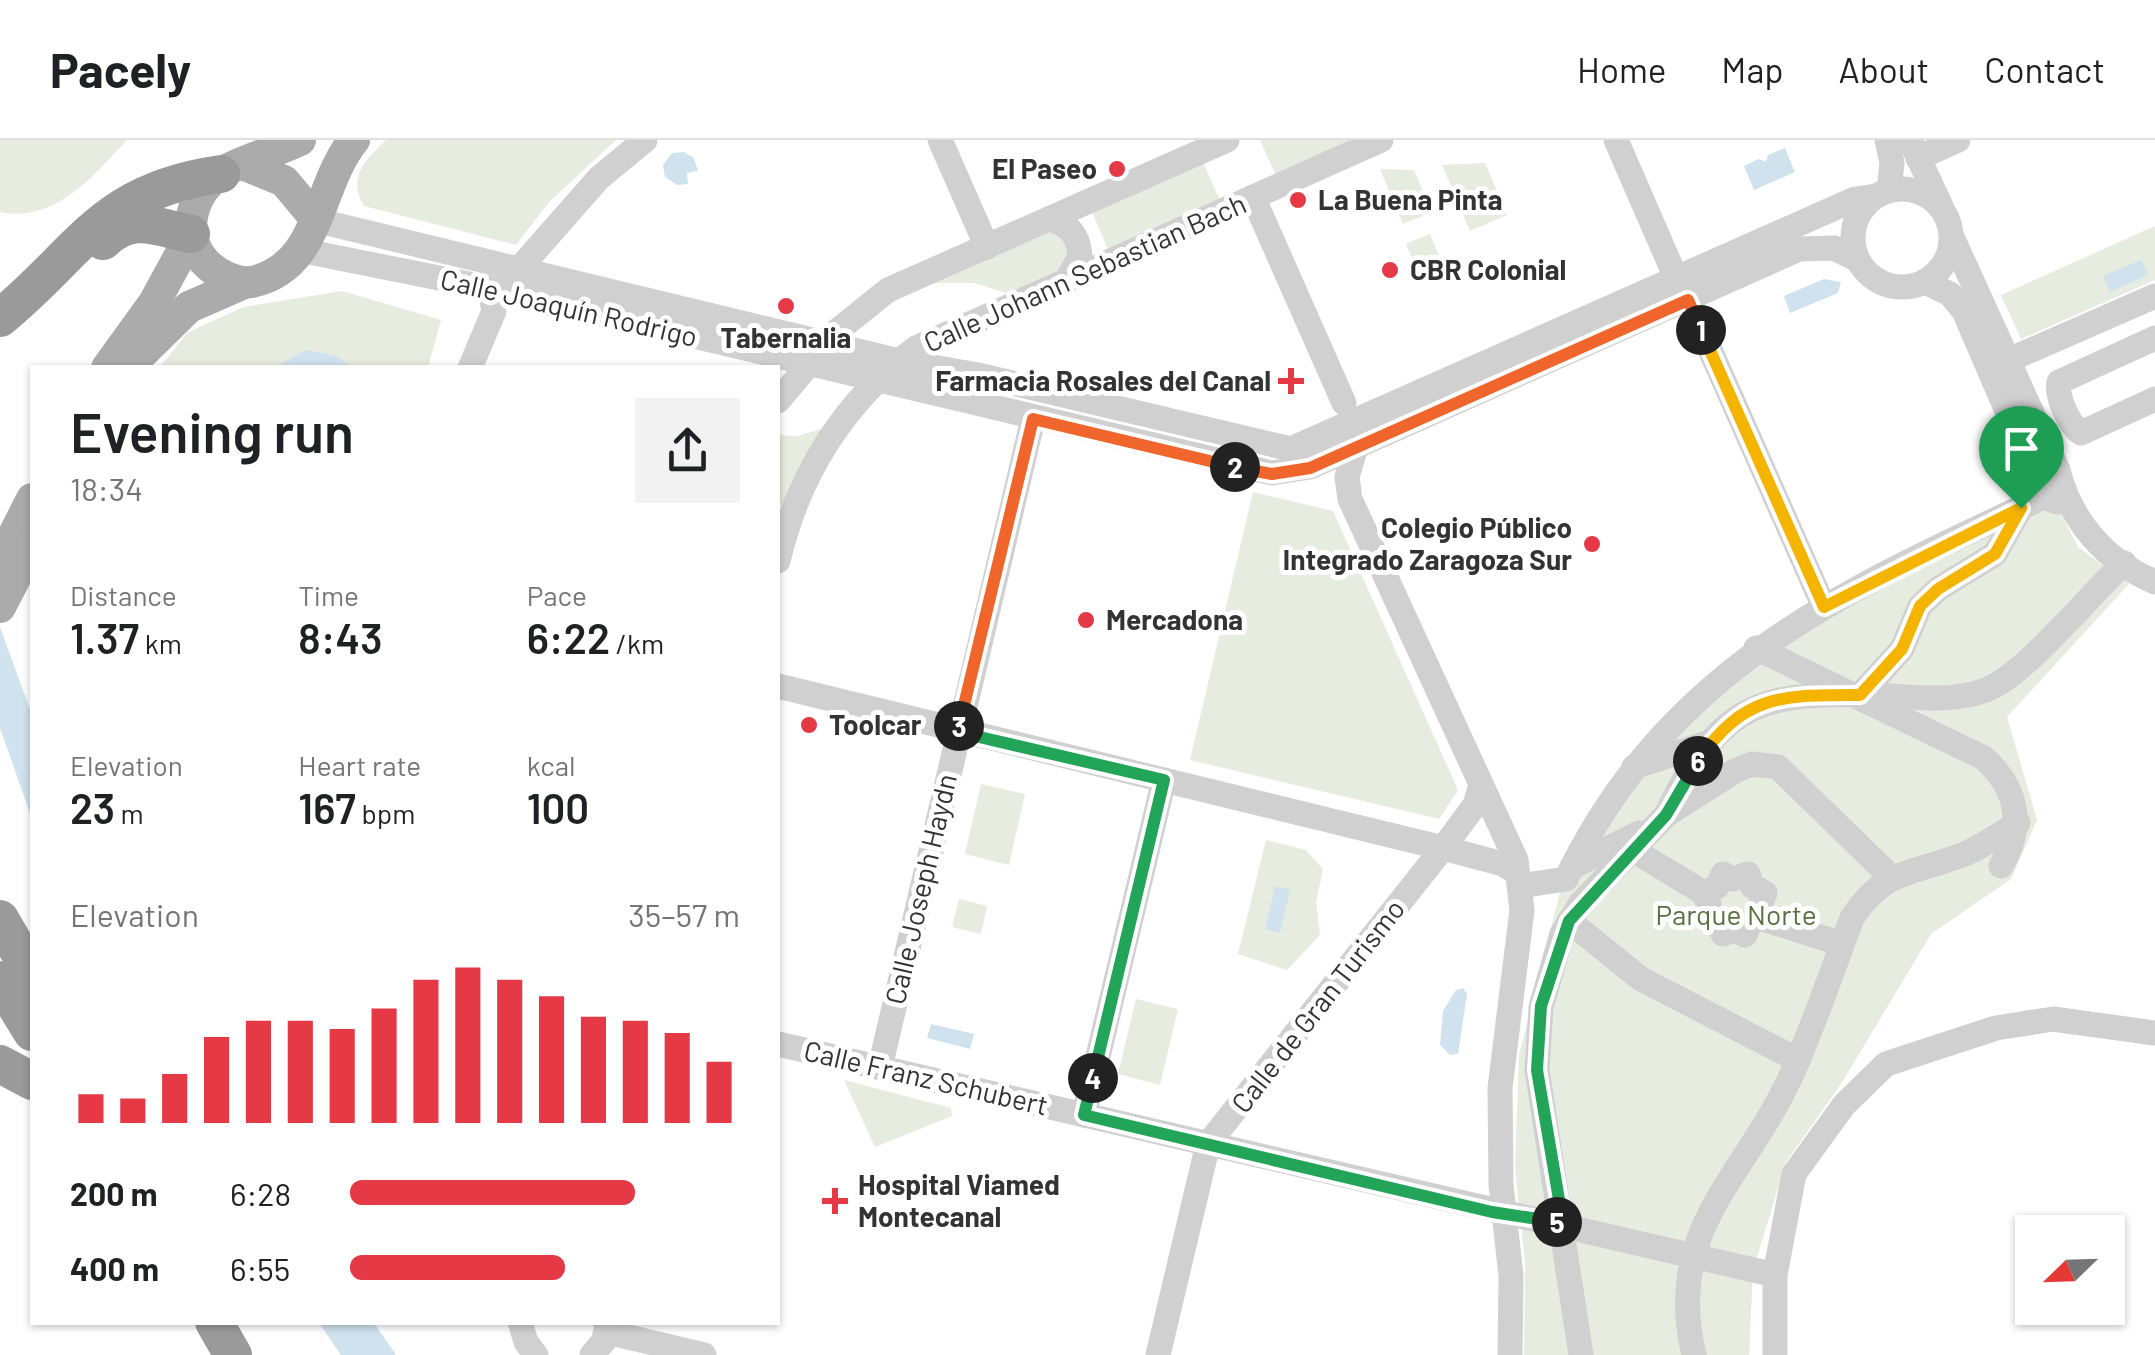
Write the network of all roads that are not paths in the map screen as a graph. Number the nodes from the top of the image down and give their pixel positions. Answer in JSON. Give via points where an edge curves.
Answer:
{"nodes":[{"id":1,"x":300,"y":140,"type":"edge"},
{"id":2,"x":354,"y":140,"type":"edge"},
{"id":3,"x":644,"y":140,"type":"edge"},
{"id":4,"x":940,"y":140,"type":"edge"},
{"id":5,"x":1225,"y":140,"type":"edge"},
{"id":6,"x":1382,"y":140,"type":"edge"},
{"id":7,"x":1616,"y":140,"type":"edge"},
{"id":8,"x":1887,"y":140,"type":"edge"},
{"id":9,"x":1958,"y":140,"type":"edge"},
{"id":10,"x":1914,"y":149,"type":"edge"},
{"id":11,"x":233,"y":169,"type":"junction"},
{"id":12,"x":1882,"y":193,"type":"junction"},
{"id":13,"x":1254,"y":197,"type":"junction"},
{"id":14,"x":1941,"y":206,"type":"junction"},
{"id":15,"x":1050,"y":219,"type":"junction"},
{"id":16,"x":311,"y":230,"type":"junction"},
{"id":17,"x":183,"y":237,"type":"junction"},
{"id":18,"x":1952,"y":237,"type":"junction"},
{"id":19,"x":987,"y":247,"type":"junction"},
{"id":20,"x":1858,"y":260,"type":"junction"},
{"id":21,"x":519,"y":269,"type":"junction"},
{"id":22,"x":1068,"y":278,"type":"junction"},
{"id":23,"x":1925,"y":282,"type":"junction"},
{"id":24,"x":244,"y":283,"type":"junction"},
{"id":25,"x":1682,"y":289,"type":"junction"},
{"id":26,"x":490,"y":292,"type":"junction"},
{"id":27,"x":2152,"y":306,"type":"edge"},
{"id":28,"x":0,"y":318,"type":"edge"},
{"id":29,"x":968,"y":323,"type":"junction"},
{"id":30,"x":2155,"y":338,"type":"edge"},
{"id":31,"x":0,"y":340,"type":"edge"},
{"id":32,"x":817,"y":353,"type":"junction"},
{"id":33,"x":899,"y":361,"type":"junction"},
{"id":34,"x":1998,"y":364,"type":"junction"},
{"id":35,"x":109,"y":365,"type":"edge"},
{"id":36,"x":131,"y":365,"type":"edge"},
{"id":37,"x":471,"y":365,"type":"edge"},
{"id":38,"x":978,"y":375,"type":"junction"},
{"id":39,"x":878,"y":380,"type":"junction"},
{"id":40,"x":780,"y":399,"type":"edge"},
{"id":41,"x":2155,"y":400,"type":"edge"},
{"id":42,"x":1344,"y":404,"type":"dead end"},
{"id":43,"x":1033,"y":419,"type":"junction"},
{"id":44,"x":1356,"y":447,"type":"junction"},
{"id":45,"x":30,"y":503,"type":"edge"},
{"id":46,"x":2044,"y":504,"type":"junction"},
{"id":47,"x":786,"y":509,"type":"edge"},
{"id":48,"x":780,"y":548,"type":"edge"},
{"id":49,"x":30,"y":549,"type":"edge"},
{"id":50,"x":0,"y":562,"type":"edge"},
{"id":51,"x":2124,"y":563,"type":"junction"},
{"id":52,"x":2155,"y":582,"type":"edge"},
{"id":53,"x":0,"y":607,"type":"edge"},
{"id":54,"x":1824,"y":607,"type":"junction"},
{"id":55,"x":1756,"y":648,"type":"junction"},
{"id":56,"x":780,"y":687,"type":"edge"},
{"id":57,"x":1860,"y":695,"type":"junction"},
{"id":58,"x":958,"y":732,"type":"junction"},
{"id":59,"x":1710,"y":742,"type":"junction"},
{"id":60,"x":1634,"y":767,"type":"junction"},
{"id":61,"x":1164,"y":780,"type":"junction"},
{"id":62,"x":1480,"y":788,"type":"junction"},
{"id":63,"x":1659,"y":821,"type":"junction"},
{"id":64,"x":2018,"y":824,"type":"junction"},
{"id":65,"x":1443,"y":848,"type":"junction"},
{"id":66,"x":1632,"y":850,"type":"junction"},
{"id":67,"x":1572,"y":866,"type":"junction"},
{"id":68,"x":2001,"y":866,"type":"dead end"},
{"id":69,"x":1891,"y":877,"type":"junction"},
{"id":70,"x":1519,"y":879,"type":"junction"},
{"id":71,"x":1704,"y":893,"type":"junction"},
{"id":72,"x":0,"y":918,"type":"edge"},
{"id":73,"x":1764,"y":920,"type":"junction"},
{"id":74,"x":1569,"y":921,"type":"junction"},
{"id":75,"x":1842,"y":944,"type":"junction"},
{"id":76,"x":30,"y":970,"type":"edge"},
{"id":77,"x":0,"y":980,"type":"edge"},
{"id":78,"x":30,"y":1029,"type":"edge"},
{"id":79,"x":2155,"y":1034,"type":"edge"},
{"id":80,"x":780,"y":1044,"type":"edge"},
{"id":81,"x":1798,"y":1060,"type":"junction"},
{"id":82,"x":0,"y":1064,"type":"edge"},
{"id":83,"x":880,"y":1068,"type":"junction"},
{"id":84,"x":30,"y":1080,"type":"edge"},
{"id":85,"x":1084,"y":1115,"type":"junction"},
{"id":86,"x":1208,"y":1144,"type":"junction"},
{"id":87,"x":1504,"y":1213,"type":"junction"},
{"id":88,"x":1563,"y":1223,"type":"junction"},
{"id":89,"x":1691,"y":1254,"type":"junction"},
{"id":90,"x":1775,"y":1275,"type":"junction"},
{"id":91,"x":216,"y":1325,"type":"edge"},
{"id":92,"x":241,"y":1325,"type":"edge"},
{"id":93,"x":521,"y":1325,"type":"edge"},
{"id":94,"x":607,"y":1327,"type":"edge"},
{"id":95,"x":1583,"y":1354,"type":"edge"},
{"id":96,"x":233,"y":1355,"type":"edge"},
{"id":97,"x":258,"y":1355,"type":"edge"},
{"id":98,"x":536,"y":1355,"type":"edge"},
{"id":99,"x":592,"y":1355,"type":"edge"},
{"id":100,"x":704,"y":1355,"type":"edge"},
{"id":101,"x":1158,"y":1355,"type":"edge"},
{"id":102,"x":1510,"y":1355,"type":"edge"},
{"id":103,"x":1694,"y":1355,"type":"edge"},
{"id":104,"x":1774,"y":1355,"type":"edge"}],
"edges":[{"from":1,"to":11,"type":"main road"},
{"from":2,"to":16,"type":"main road","via":[[335,167]]},
{"from":3,"to":21,"type":"street","via":[[599,178]]},
{"from":4,"to":19,"type":"street"},
{"from":5,"to":15,"type":"street"},
{"from":6,"to":13,"type":"street","name":"Calle Johann Sebastian Bach"},
{"from":7,"to":25,"type":"street"},
{"from":8,"to":12,"type":"street","via":[[1892,164]]},
{"from":9,"to":10,"type":"street"},
{"from":10,"to":14,"type":"street"},
{"from":11,"to":16,"type":"main road","via":[[284,181]]},
{"from":11,"to":17,"type":"main road","via":[[198,198]]},
{"from":11,"to":28,"type":"highway","via":[[152,192],[114,212]]},
{"from":12,"to":14,"type":"street","via":[[1922,192]]},
{"from":12,"to":20,"type":"street","via":[[1854,224]]},
{"from":12,"to":25,"type":"street","via":[[1855,199]]},
{"from":13,"to":22,"type":"street","name":"Calle Johann Sebastian Bach"},
{"from":13,"to":42,"type":"street"},
{"from":14,"to":18,"type":"street"},
{"from":15,"to":19,"type":"street"},
{"from":15,"to":22,"type":"street","via":[[1077,240],[1080,257]]},
{"from":16,"to":21,"type":"street","name":"Calle Joaquín Rodrigo"},
{"from":16,"to":24,"type":"main road","via":[[277,274]]},
{"from":16,"to":26,"type":"street","name":"Calle Joaquín Rodrigo"},
{"from":17,"to":24,"type":"main road","via":[[212,268]]},
{"from":17,"to":31,"type":"highway","via":[[144,222],[116,230]]},
{"from":17,"to":35,"type":"main road","via":[[154,303]]},
{"from":18,"to":23,"type":"street","via":[[1948,258]]},
{"from":18,"to":34,"type":"street"},
{"from":19,"to":32,"type":"street","via":[[888,290]]},
{"from":20,"to":23,"type":"street","via":[[1887,285]]},
{"from":20,"to":25,"type":"street","via":[[1834,248],[1800,249]]},
{"from":21,"to":32,"type":"street","name":"Calle Joaquín Rodrigo"},
{"from":22,"to":29,"type":"street","name":"Calle Johann Sebastian Bach"},
{"from":23,"to":34,"type":"street","via":[[1958,301]]},
{"from":24,"to":36,"type":"main road","via":[[189,307]]},
{"from":25,"to":38,"type":"street","name":"Calle Joaquín Rodrigo","via":[[1298,448]]},
{"from":25,"to":44,"type":"street","name":"Calle Joaquín Rodrigo"},
{"from":25,"to":54,"type":"street"},
{"from":26,"to":32,"type":"street","name":"Calle Joaquín Rodrigo"},
{"from":26,"to":37,"type":"street","via":[[494,312]]},
{"from":27,"to":34,"type":"street"},
{"from":29,"to":33,"type":"street","name":"Calle Johann Sebastian Bach"},
{"from":29,"to":38,"type":"street","via":[[961,352]]},
{"from":30,"to":41,"type":"street","via":[[2059,382],[2057,390],[2081,432]]},
{"from":32,"to":33,"type":"street","name":"Calle Joaquín Rodrigo"},
{"from":32,"to":39,"type":"street","name":"Calle Joaquín Rodrigo"},
{"from":32,"to":40,"type":"street"},
{"from":33,"to":38,"type":"street","name":"Calle Joaquín Rodrigo"},
{"from":33,"to":39,"type":"street","name":"Calle Johann Sebastian Bach"},
{"from":34,"to":46,"type":"street","via":[[2058,470]]},
{"from":39,"to":43,"type":"street","name":"Calle Joaquín Rodrigo"},
{"from":39,"to":47,"type":"street","name":"Calle Johann Sebastian Bach","via":[[820,451]]},
{"from":43,"to":44,"type":"street","name":"Calle Joaquín Rodrigo","via":[[1272,474],[1310,468]]},
{"from":43,"to":58,"type":"street","name":"Calle Joseph Haydn"},
{"from":44,"to":62,"type":"street","via":[[1347,476],[1350,499]]},
{"from":45,"to":50,"type":"main road"},
{"from":46,"to":51,"type":"street"},
{"from":46,"to":54,"type":"street"},
{"from":46,"to":57,"type":"street","via":[[1995,554],[1920,606],[1902,649]]},
{"from":47,"to":48,"type":"street","name":"Calle Johann Sebastian Bach"},
{"from":49,"to":53,"type":"main road"},
{"from":51,"to":52,"type":"street"},
{"from":51,"to":57,"type":"street","via":[[1988,690],[1934,698]]},
{"from":54,"to":55,"type":"street"},
{"from":55,"to":57,"type":"street"},
{"from":55,"to":60,"type":"street","via":[[1689,706]]},
{"from":56,"to":58,"type":"street"},
{"from":57,"to":59,"type":"street","via":[[1770,700],[1742,712]]},
{"from":57,"to":64,"type":"street","via":[[1984,758],[2008,786]]},
{"from":58,"to":61,"type":"street"},
{"from":58,"to":83,"type":"street","name":"Calle Joseph Haydn"},
{"from":59,"to":60,"type":"street"},
{"from":59,"to":63,"type":"street"},
{"from":60,"to":67,"type":"street"},
{"from":61,"to":65,"type":"street"},
{"from":61,"to":85,"type":"street"},
{"from":62,"to":65,"type":"street","name":"Calle de Gran Turismo"},
{"from":62,"to":70,"type":"street","via":[[1491,799]]},
{"from":63,"to":66,"type":"street"},
{"from":63,"to":67,"type":"street"},
{"from":63,"to":69,"type":"street","via":[[1736,771],[1764,763],[1778,767]]},
{"from":64,"to":68,"type":"street"},
{"from":64,"to":69,"type":"street","via":[[1960,856]]},
{"from":65,"to":70,"type":"street","via":[[1502,864]]},
{"from":65,"to":86,"type":"street","name":"Calle de Gran Turismo"},
{"from":66,"to":71,"type":"street"},
{"from":66,"to":74,"type":"street"},
{"from":67,"to":70,"type":"street","via":[[1566,879]]},
{"from":69,"to":75,"type":"street","via":[[1865,899]]},
{"from":70,"to":87,"type":"street","via":[[1521,928],[1500,1088]]},
{"from":71,"to":73,"type":"street","via":[[1710,904],[1705,916],[1724,934],[1745,934],[1752,922]]},
{"from":71,"to":73,"type":"street","via":[[1723,874],[1748,874],[1752,886],[1765,892]]},
{"from":72,"to":76,"type":"highway"},
{"from":73,"to":75,"type":"street"},
{"from":74,"to":81,"type":"street","via":[[1642,979]]},
{"from":74,"to":88,"type":"street","via":[[1536,1037]]},
{"from":75,"to":81,"type":"street"},
{"from":77,"to":78,"type":"highway"},
{"from":79,"to":90,"type":"street","via":[[2053,1018],[1996,1028],[1886,1064],[1844,1105],[1794,1174]]},
{"from":80,"to":83,"type":"street","name":"Calle Franz Schubert"},
{"from":81,"to":89,"type":"street"},
{"from":82,"to":84,"type":"highway"},
{"from":83,"to":85,"type":"street","name":"Calle Franz Schubert"},
{"from":85,"to":86,"type":"street","name":"Calle Franz Schubert"},
{"from":86,"to":87,"type":"street","name":"Calle Franz Schubert"},
{"from":86,"to":101,"type":"street","name":"Calle de Gran Turismo"},
{"from":87,"to":88,"type":"street","name":"Calle Franz Schubert"},
{"from":87,"to":102,"type":"street"},
{"from":88,"to":89,"type":"street","name":"Calle Franz Schubert"},
{"from":88,"to":95,"type":"street"},
{"from":89,"to":90,"type":"street","name":"Calle Franz Schubert"},
{"from":89,"to":103,"type":"street","via":[[1686,1312]]},
{"from":90,"to":104,"type":"street"},
{"from":91,"to":96,"type":"highway"},
{"from":92,"to":97,"type":"highway"},
{"from":93,"to":98,"type":"street"},
{"from":94,"to":99,"type":"street"},
{"from":94,"to":100,"type":"street"}]}
